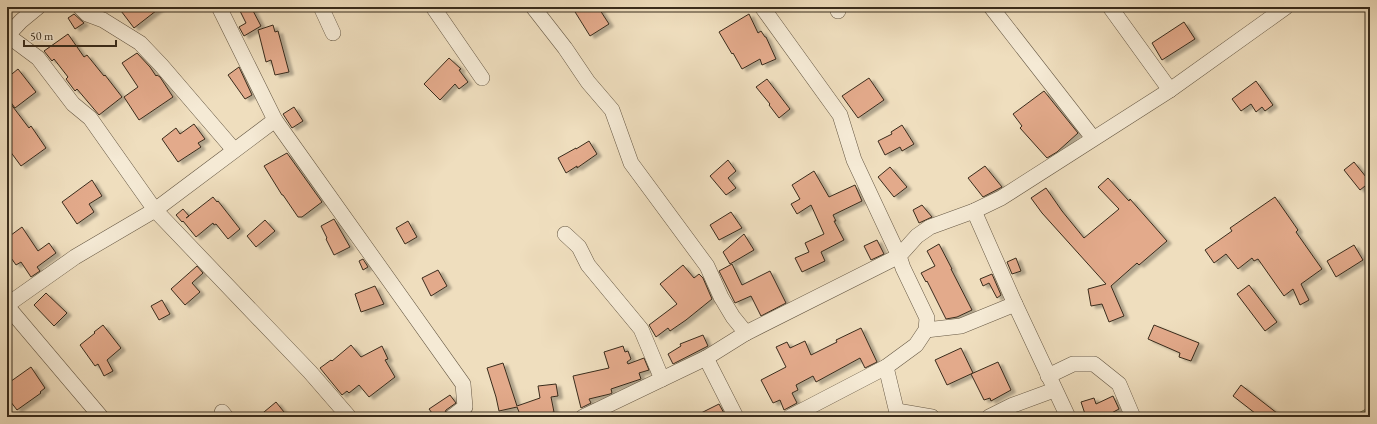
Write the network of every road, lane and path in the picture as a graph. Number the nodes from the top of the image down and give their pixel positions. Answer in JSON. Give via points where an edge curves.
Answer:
{"nodes":[{"id":1,"x":38,"y":7,"type":"edge"},
{"id":2,"x":80,"y":7,"type":"edge"},
{"id":3,"x":219,"y":7,"type":"edge"},
{"id":4,"x":321,"y":7,"type":"edge"},
{"id":5,"x":433,"y":7,"type":"edge"},
{"id":6,"x":534,"y":7,"type":"edge"},
{"id":7,"x":762,"y":7,"type":"edge"},
{"id":8,"x":991,"y":7,"type":"edge"},
{"id":9,"x":1110,"y":7,"type":"edge"},
{"id":10,"x":1286,"y":7,"type":"edge"},
{"id":11,"x":333,"y":33,"type":"dead end"},
{"id":12,"x":7,"y":36,"type":"edge"},
{"id":13,"x":482,"y":78,"type":"dead end"},
{"id":14,"x":1170,"y":90,"type":"junction"},
{"id":15,"x":275,"y":120,"type":"junction"},
{"id":16,"x":1093,"y":138,"type":"junction"},
{"id":17,"x":234,"y":150,"type":"junction"},
{"id":18,"x":155,"y":210,"type":"junction"},
{"id":19,"x":974,"y":211,"type":"junction"},
{"id":20,"x":566,"y":234,"type":"dead end"},
{"id":21,"x":899,"y":256,"type":"junction"},
{"id":22,"x":1015,"y":304,"type":"junction"},
{"id":23,"x":7,"y":306,"type":"edge"},
{"id":24,"x":926,"y":330,"type":"junction"},
{"id":25,"x":746,"y":332,"type":"junction"},
{"id":26,"x":706,"y":358,"type":"junction"},
{"id":27,"x":886,"y":367,"type":"junction"},
{"id":28,"x":662,"y":379,"type":"junction"},
{"id":29,"x":1051,"y":383,"type":"junction"},
{"id":30,"x":898,"y":414,"type":"edge"},
{"id":31,"x":101,"y":417,"type":"edge"},
{"id":32,"x":349,"y":417,"type":"edge"},
{"id":33,"x":452,"y":417,"type":"edge"},
{"id":34,"x":583,"y":417,"type":"edge"},
{"id":35,"x":736,"y":417,"type":"edge"},
{"id":36,"x":790,"y":417,"type":"edge"},
{"id":37,"x":932,"y":417,"type":"edge"},
{"id":38,"x":989,"y":417,"type":"edge"},
{"id":39,"x":1068,"y":417,"type":"edge"},
{"id":40,"x":1133,"y":417,"type":"edge"}],
"edges":[{"from":1,"to":12,"type":"street"},
{"from":2,"to":17,"type":"street","via":[[87,14],[140,43]]},
{"from":3,"to":15,"type":"street"},
{"from":4,"to":11,"type":"street"},
{"from":5,"to":13,"type":"street"},
{"from":6,"to":25,"type":"street","via":[[588,82],[612,110],[631,163],[707,266],[732,317]]},
{"from":7,"to":21,"type":"street","via":[[840,115],[854,160]]},
{"from":8,"to":16,"type":"street"},
{"from":9,"to":14,"type":"street"},
{"from":10,"to":14,"type":"street"},
{"from":12,"to":18,"type":"street","via":[[38,58],[73,104],[90,118]]},
{"from":14,"to":16,"type":"street"},
{"from":15,"to":17,"type":"street"},
{"from":15,"to":33,"type":"street","via":[[463,384],[465,407]]},
{"from":16,"to":19,"type":"street","via":[[1001,198]]},
{"from":17,"to":18,"type":"street"},
{"from":18,"to":23,"type":"street","via":[[75,257]]},
{"from":18,"to":32,"type":"street","via":[[310,372]]},
{"from":19,"to":21,"type":"street","via":[[930,227],[917,236]]},
{"from":19,"to":22,"type":"street"},
{"from":20,"to":28,"type":"street","via":[[579,247],[588,265],[641,329]]},
{"from":21,"to":24,"type":"street","via":[[928,318]]},
{"from":21,"to":25,"type":"street"},
{"from":22,"to":24,"type":"street","via":[[961,326]]},
{"from":22,"to":29,"type":"street"},
{"from":23,"to":31,"type":"street"},
{"from":24,"to":27,"type":"street","via":[[916,345]]},
{"from":25,"to":26,"type":"street"},
{"from":26,"to":28,"type":"street"},
{"from":26,"to":35,"type":"street"},
{"from":27,"to":30,"type":"street"},
{"from":27,"to":36,"type":"street"},
{"from":28,"to":34,"type":"street"},
{"from":29,"to":38,"type":"street"},
{"from":29,"to":39,"type":"street"},
{"from":29,"to":40,"type":"street","via":[[1073,364],[1094,364],[1119,384]]},
{"from":30,"to":37,"type":"street"}]}
